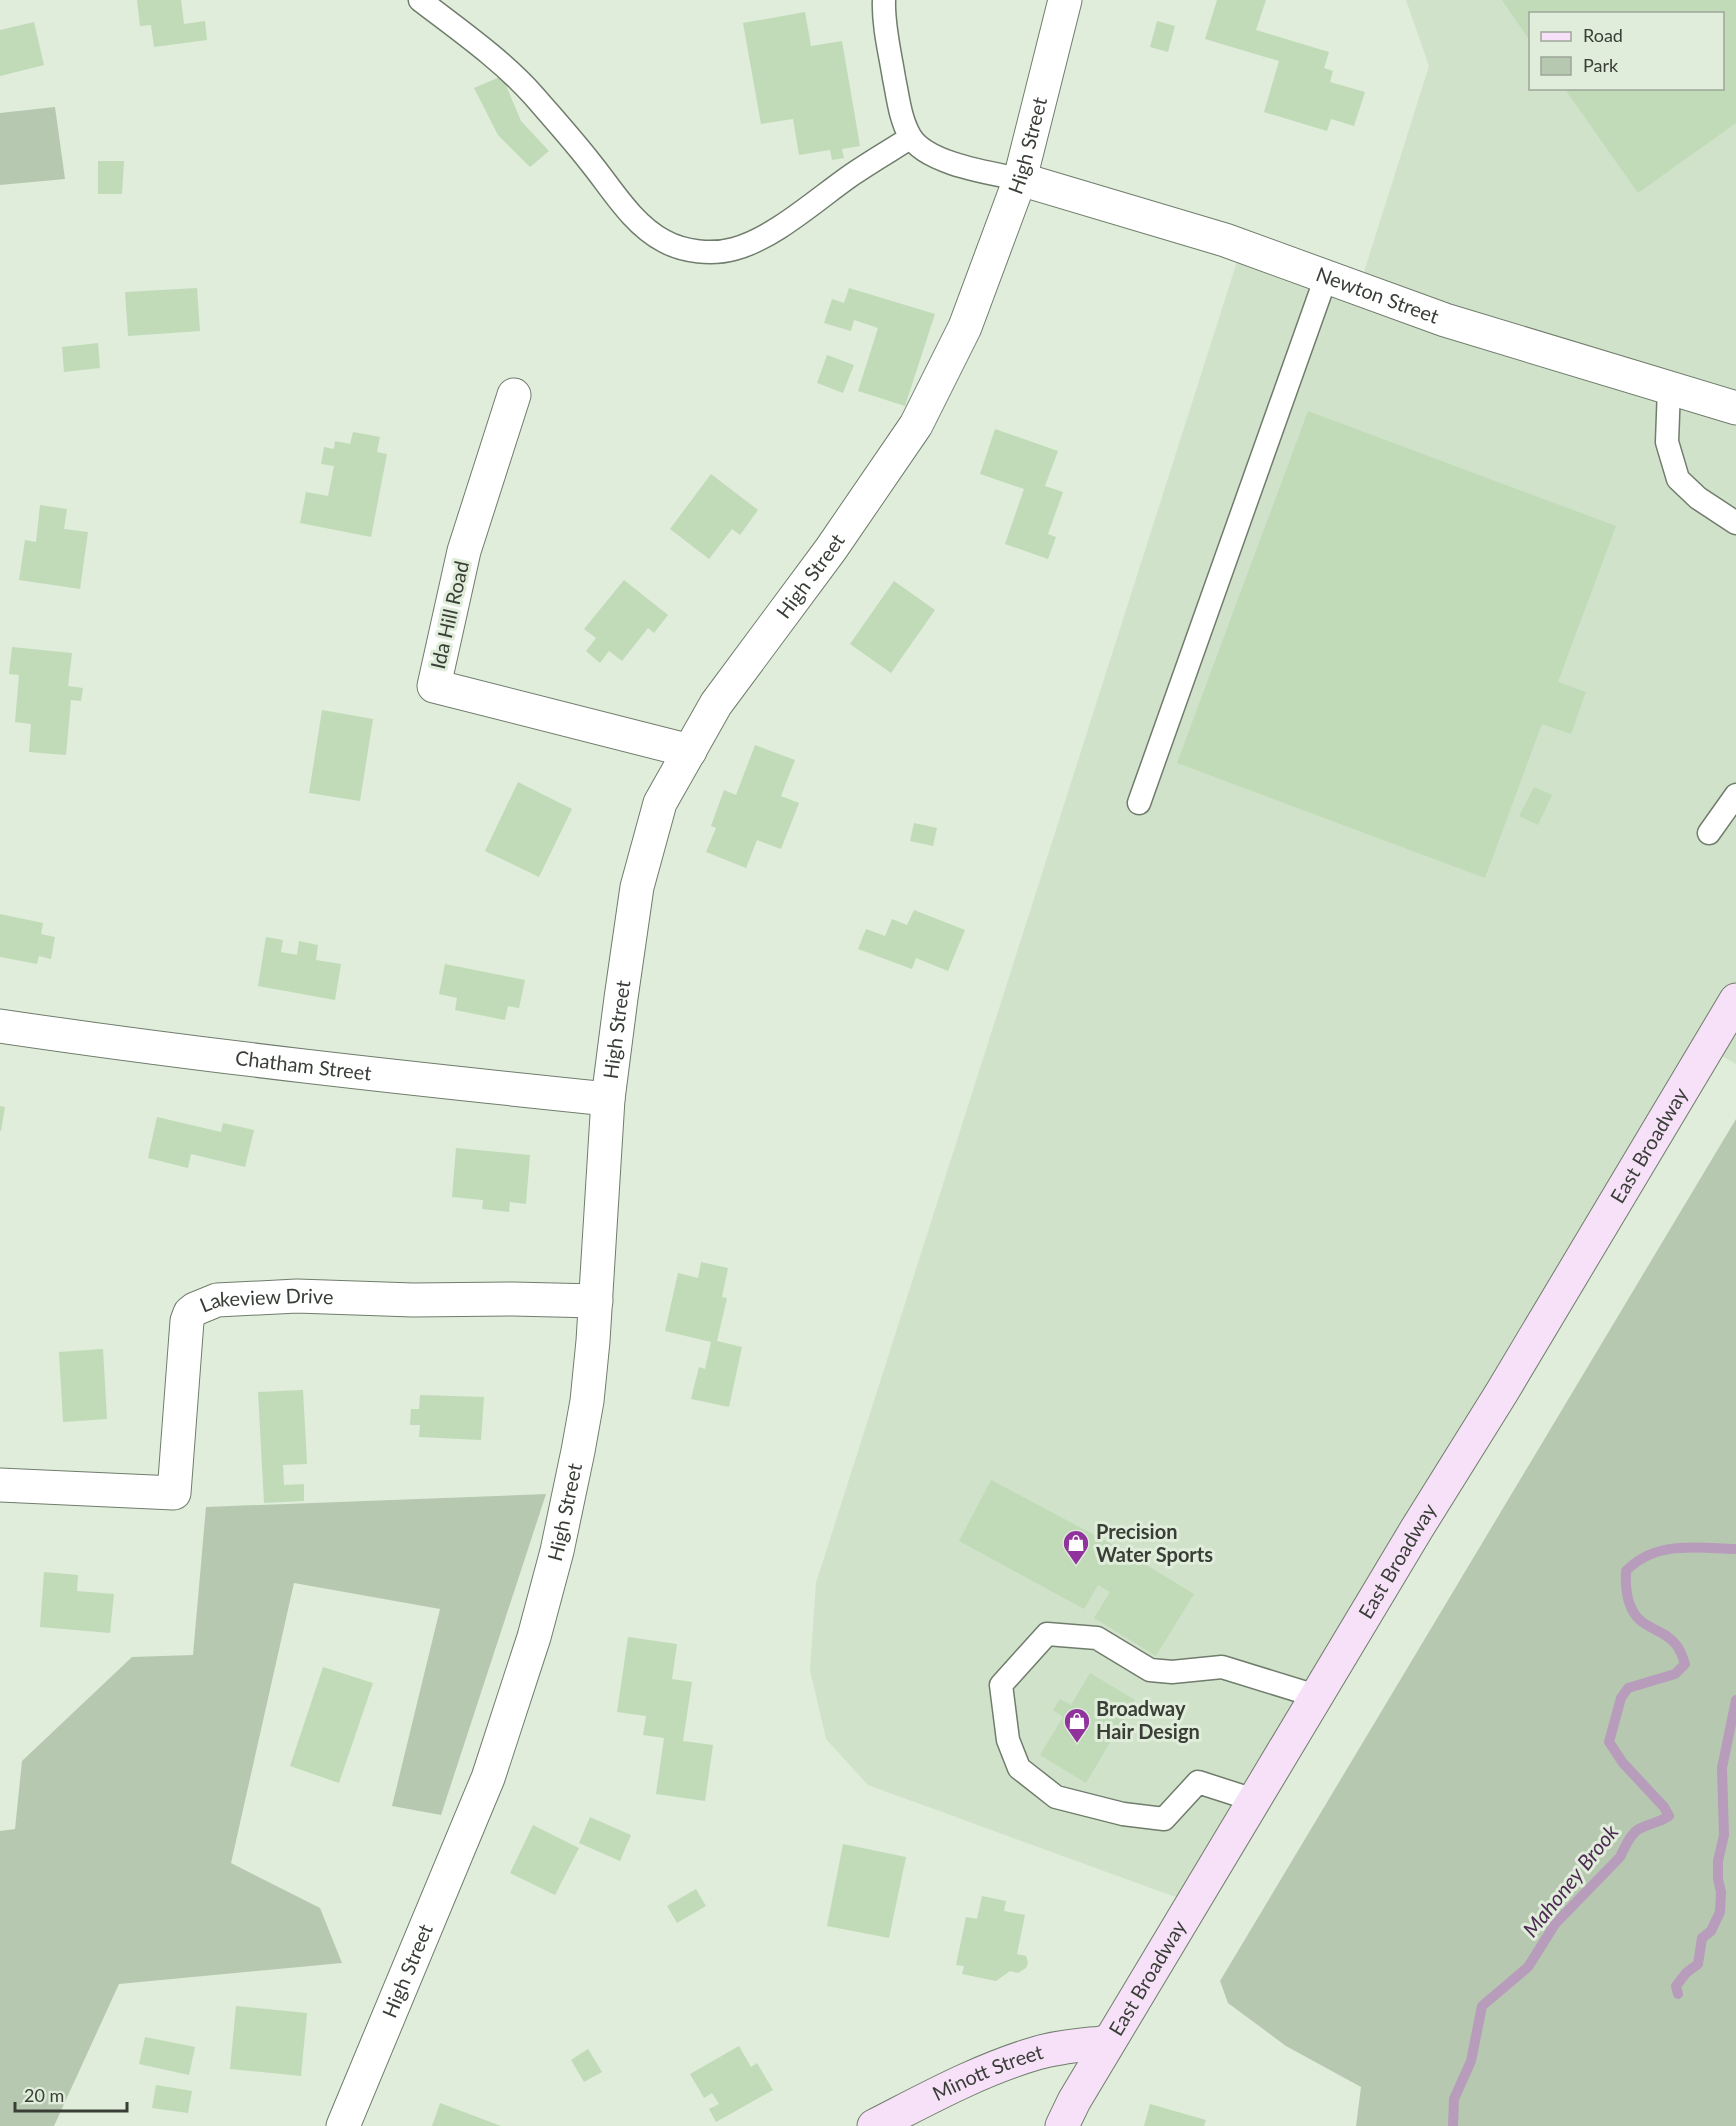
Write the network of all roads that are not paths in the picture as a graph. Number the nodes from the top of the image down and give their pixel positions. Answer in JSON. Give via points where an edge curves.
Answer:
{"nodes":[{"id":1,"x":420,"y":0,"type":"edge"},
{"id":2,"x":884,"y":0,"type":"edge"},
{"id":3,"x":1065,"y":0,"type":"edge"},
{"id":4,"x":910,"y":138,"type":"junction"},
{"id":5,"x":1020,"y":179,"type":"junction"},
{"id":6,"x":1326,"y":277,"type":"junction"},
{"id":7,"x":1669,"y":388,"type":"junction"},
{"id":8,"x":514,"y":395,"type":"dead end"},
{"id":9,"x":1736,"y":408,"type":"edge"},
{"id":10,"x":1736,"y":523,"type":"edge"},
{"id":11,"x":690,"y":751,"type":"junction"},
{"id":12,"x":1736,"y":795,"type":"edge"},
{"id":13,"x":1139,"y":803,"type":"dead end"},
{"id":14,"x":1709,"y":833,"type":"dead end"},
{"id":15,"x":1736,"y":999,"type":"edge"},
{"id":16,"x":0,"y":1026,"type":"edge"},
{"id":17,"x":608,"y":1099,"type":"junction"},
{"id":18,"x":596,"y":1301,"type":"junction"},
{"id":19,"x":0,"y":1485,"type":"edge"},
{"id":20,"x":1317,"y":1696,"type":"junction"},
{"id":21,"x":1254,"y":1800,"type":"junction"},
{"id":22,"x":1109,"y":2042,"type":"junction"},
{"id":23,"x":343,"y":2126,"type":"edge"},
{"id":24,"x":874,"y":2126,"type":"edge"},
{"id":25,"x":1062,"y":2126,"type":"edge"}],
"edges":[{"from":1,"to":4,"type":"lane","via":[[484,48],[532,94],[642,225],[663,241],[686,250],[734,249],[760,238]]},
{"from":2,"to":4,"type":"lane","via":[[888,47]]},
{"from":3,"to":5,"type":"street","name":"High Street"},
{"from":4,"to":5,"type":"lane","via":[[950,164]]},
{"from":5,"to":6,"type":"street","name":"Newton Street","via":[[1225,240]]},
{"from":5,"to":11,"type":"street","name":"High Street","via":[[965,327],[915,425],[831,549],[716,704]]},
{"from":6,"to":7,"type":"street","name":"Newton Street","via":[[1445,320]]},
{"from":6,"to":13,"type":"lane"},
{"from":7,"to":9,"type":"street","name":"Newton Street"},
{"from":7,"to":10,"type":"lane","via":[[1667,442],[1678,479],[1698,498]]},
{"from":8,"to":11,"type":"street","name":"Ida Hill Road","via":[[464,551],[434,686]]},
{"from":11,"to":17,"type":"street","name":"High Street","via":[[660,803],[637,887]]},
{"from":12,"to":14,"type":"lane"},
{"from":15,"to":20,"type":"main road","name":"East Broadway"},
{"from":16,"to":17,"type":"street","name":"Chatham Street","via":[[328,1070]]},
{"from":17,"to":18,"type":"street","name":"High Street"},
{"from":18,"to":19,"type":"street","name":"Lakeview Drive","via":[[297,1296],[217,1300],[195,1309],[187,1321],[174,1493]]},
{"from":18,"to":23,"type":"street","name":"High Street","via":[[578,1451],[522,1680],[488,1778]]},
{"from":20,"to":21,"type":"main road","name":"East Broadway"},
{"from":20,"to":21,"type":"lane","via":[[1222,1666],[1172,1672],[1150,1670],[1096,1638],[1047,1634],[1001,1685],[1008,1740],[1019,1768],[1056,1797],[1123,1814],[1164,1819],[1198,1782]]},
{"from":21,"to":22,"type":"main road","name":"East Broadway"},
{"from":22,"to":24,"type":"main road","name":"Minott Street","via":[[1038,2052],[986,2070]]},
{"from":22,"to":25,"type":"main road","name":"East Broadway"}]}
